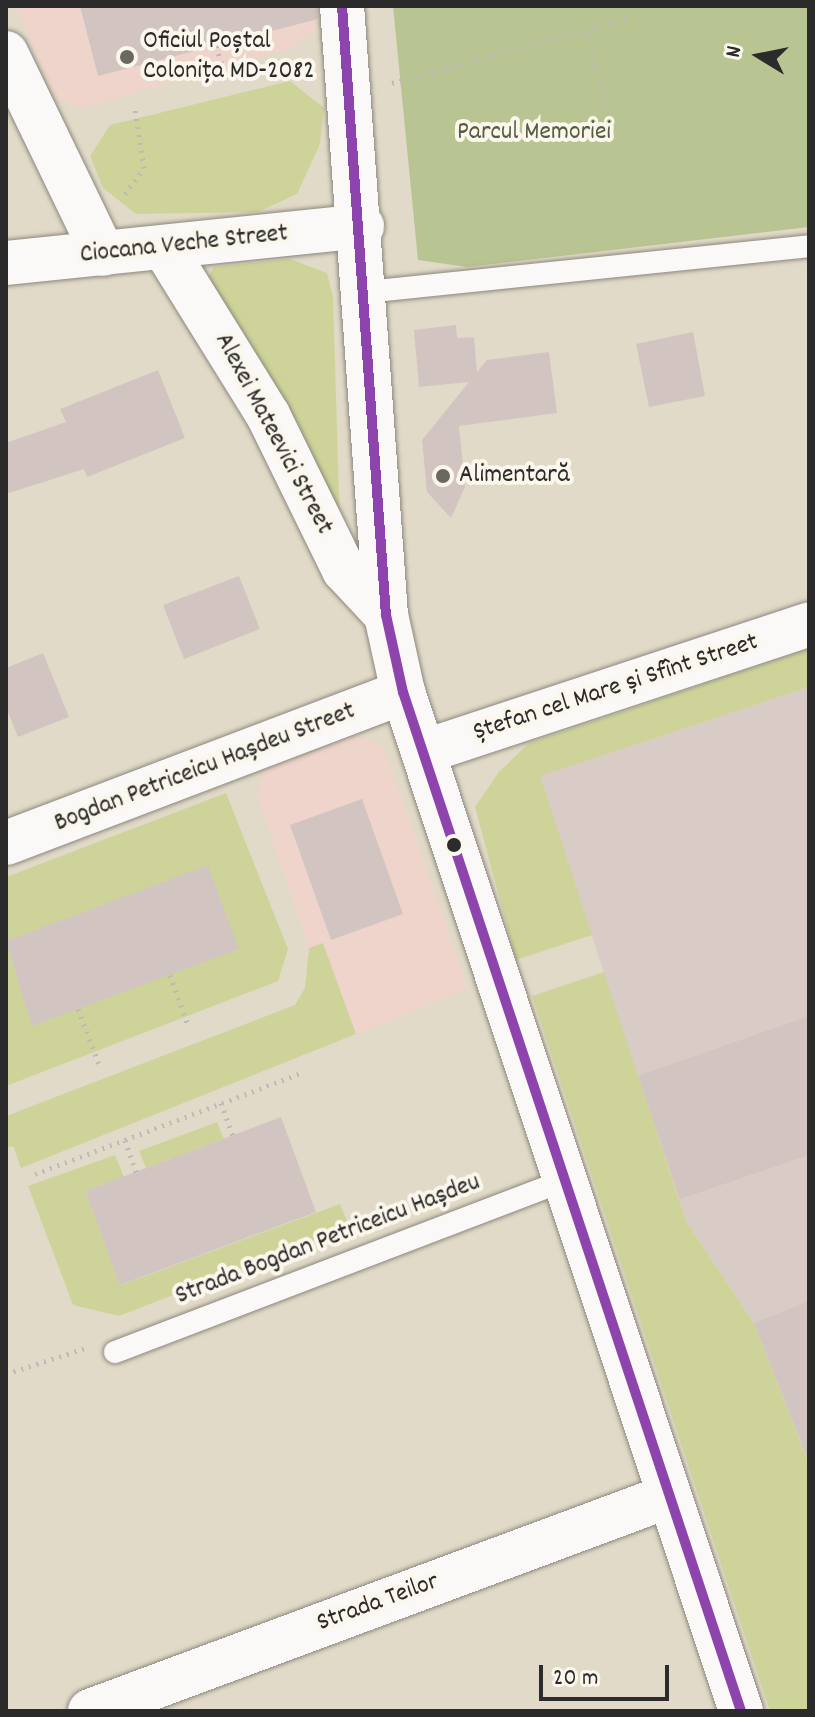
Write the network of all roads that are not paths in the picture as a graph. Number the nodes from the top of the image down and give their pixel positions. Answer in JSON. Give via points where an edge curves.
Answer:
{"nodes":[{"id":1,"x":342,"y":6,"type":"edge"},
{"id":2,"x":6,"y":53,"type":"edge"},
{"id":3,"x":362,"y":226,"type":"junction"},
{"id":4,"x":97,"y":242,"type":"junction"},
{"id":5,"x":809,"y":246,"type":"edge"},
{"id":6,"x":165,"y":249,"type":"junction"},
{"id":7,"x":6,"y":263,"type":"edge"},
{"id":8,"x":366,"y":292,"type":"junction"},
{"id":9,"x":386,"y":615,"type":"junction"},
{"id":10,"x":809,"y":624,"type":"edge"},
{"id":11,"x":403,"y":692,"type":"junction"},
{"id":12,"x":423,"y":752,"type":"junction"},
{"id":13,"x":6,"y":843,"type":"edge"},
{"id":14,"x":562,"y":1181,"type":"junction"},
{"id":15,"x":115,"y":1352,"type":"road end"},
{"id":16,"x":666,"y":1497,"type":"junction"},
{"id":17,"x":90,"y":1711,"type":"edge"},
{"id":18,"x":741,"y":1711,"type":"edge"}],
"edges":[{"from":1,"to":3,"type":"street"},
{"from":2,"to":4,"type":"street"},
{"from":3,"to":6,"type":"street","name":"Ciocana Veche Street"},
{"from":3,"to":8,"type":"street"},
{"from":4,"to":6,"type":"street","name":"Ciocana Veche Street"},
{"from":4,"to":7,"type":"street","name":"Ciocana Veche Street"},
{"from":5,"to":8,"type":"lane"},
{"from":6,"to":9,"type":"street","name":"Alexei Mateevici Street","via":[[268,415],[344,570]]},
{"from":8,"to":9,"type":"street"},
{"from":9,"to":11,"type":"street"},
{"from":10,"to":12,"type":"street","name":"Ștefan cel Mare și Sfînt Street"},
{"from":11,"to":12,"type":"street"},
{"from":11,"to":13,"type":"street","name":"Bogdan Petriceicu Hașdeu Street"},
{"from":12,"to":14,"type":"street"},
{"from":14,"to":15,"type":"lane","name":"Strada Bogdan Petriceicu Hașdeu"},
{"from":14,"to":16,"type":"street"},
{"from":16,"to":17,"type":"street","name":"Strada Teilor"},
{"from":16,"to":18,"type":"street"}]}
